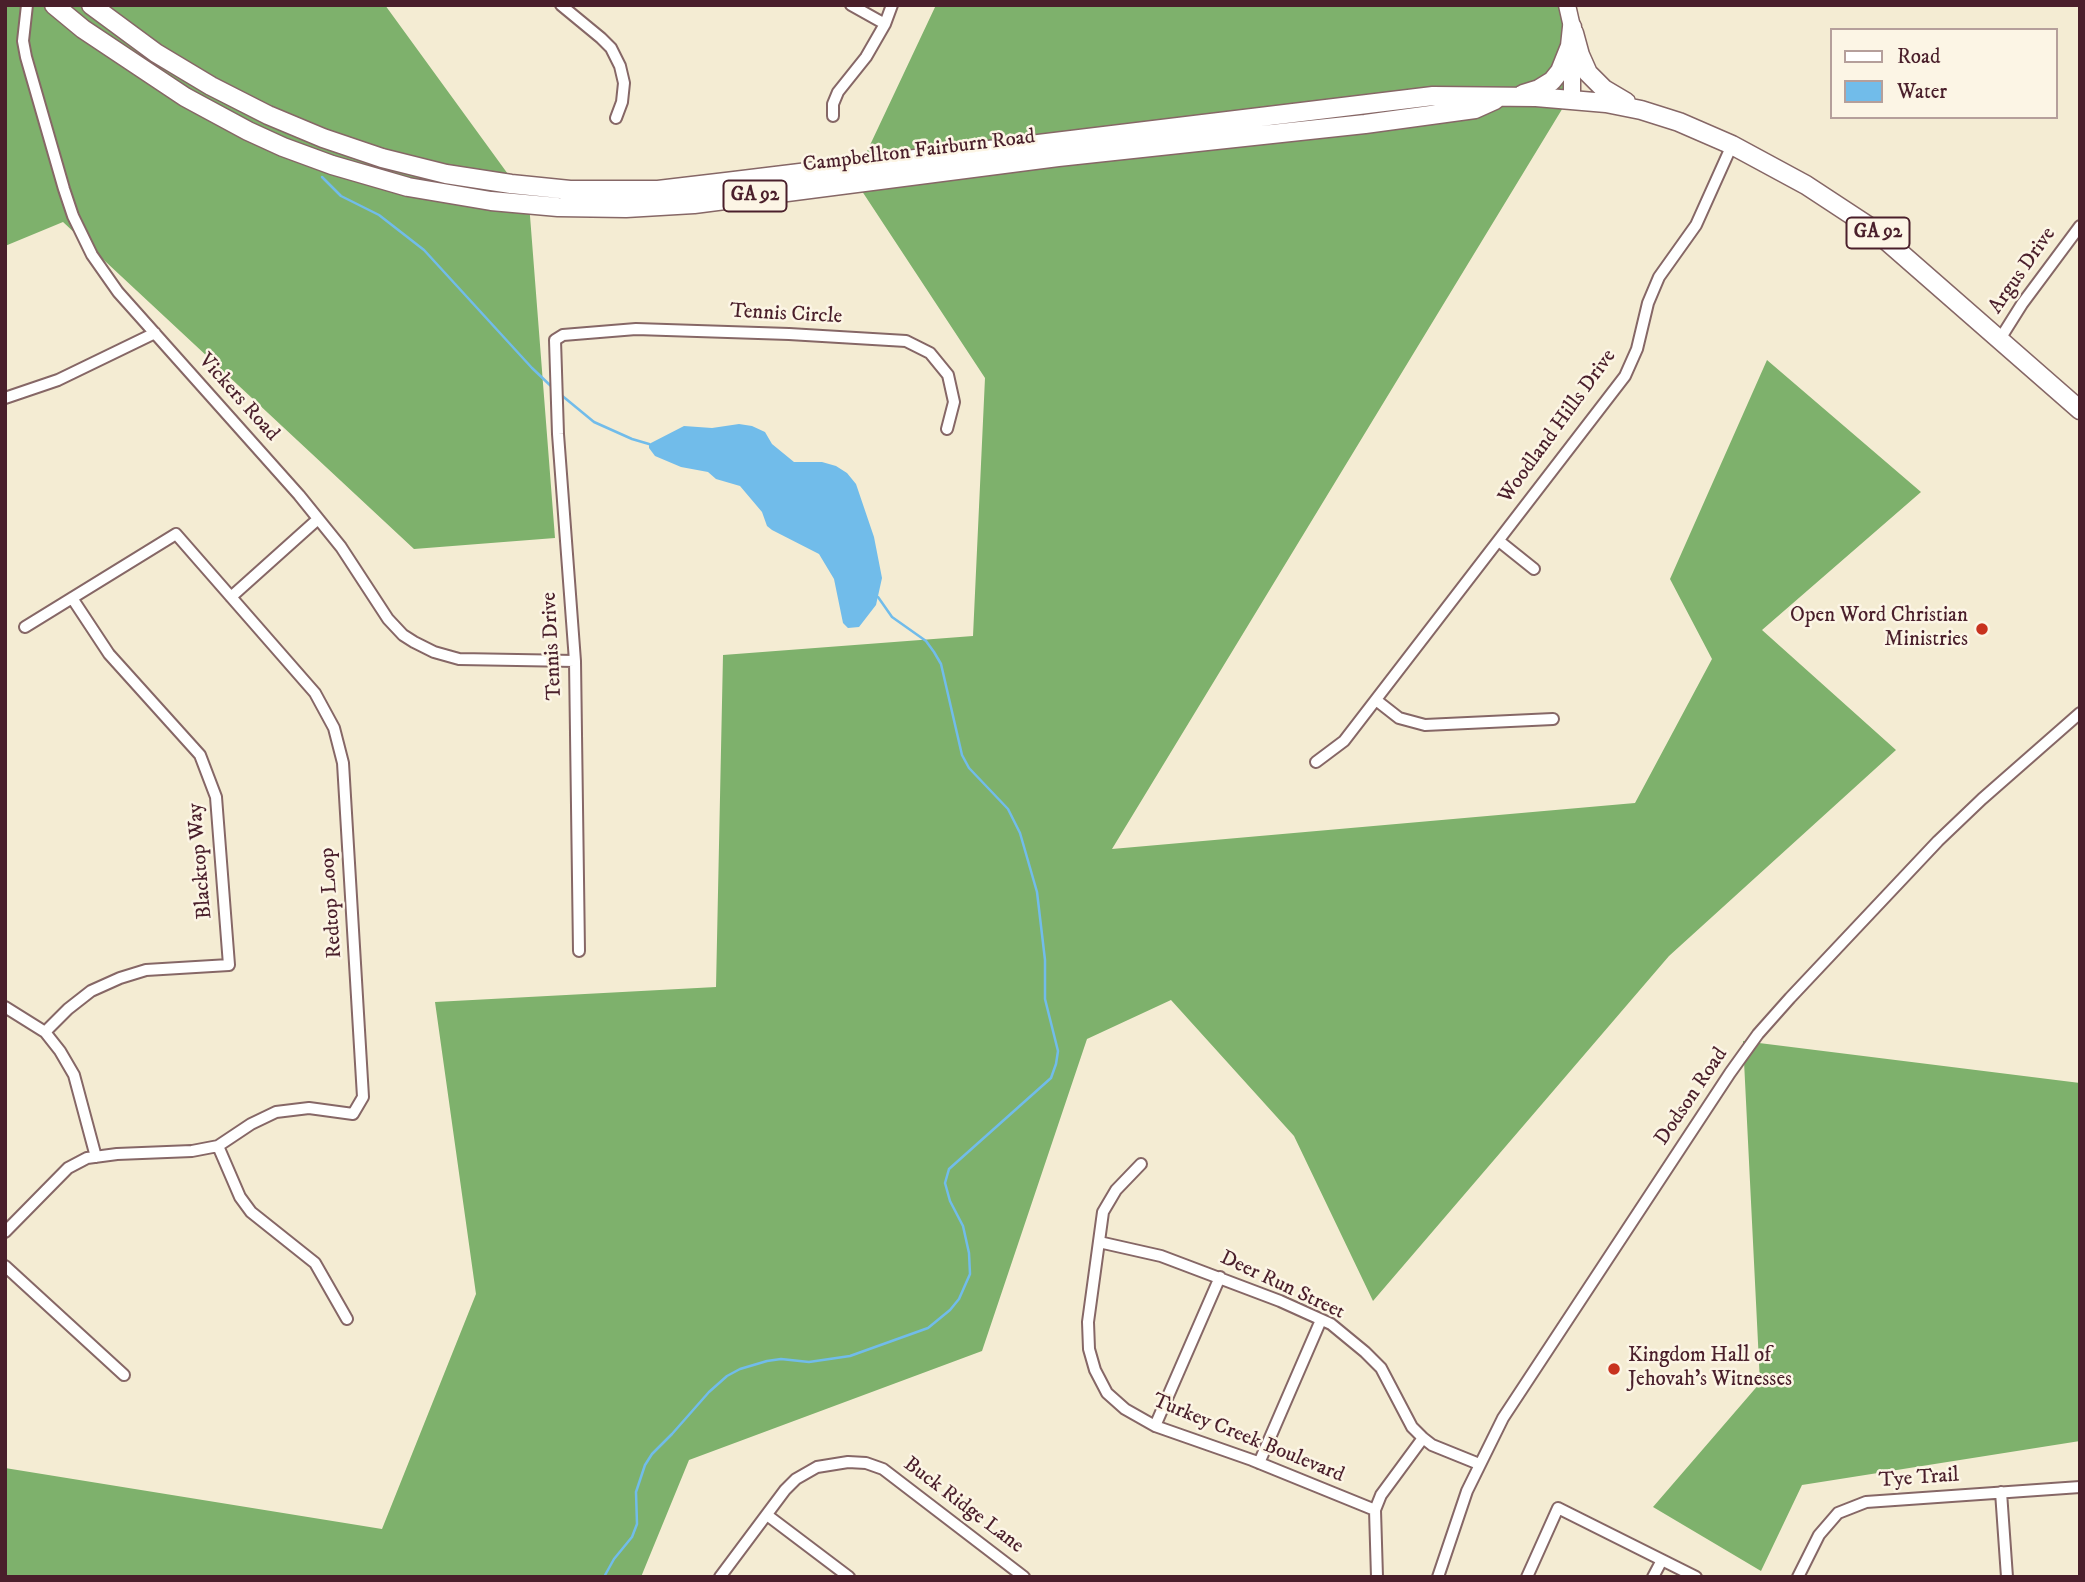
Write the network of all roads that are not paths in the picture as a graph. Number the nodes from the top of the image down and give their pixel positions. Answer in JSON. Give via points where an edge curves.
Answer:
{"nodes":[{"id":1,"x":27,"y":5,"type":"edge"},
{"id":2,"x":54,"y":5,"type":"edge"},
{"id":3,"x":91,"y":5,"type":"edge"},
{"id":4,"x":561,"y":5,"type":"edge"},
{"id":5,"x":851,"y":5,"type":"edge"},
{"id":6,"x":892,"y":5,"type":"edge"},
{"id":7,"x":1567,"y":5,"type":"edge"},
{"id":8,"x":885,"y":24,"type":"junction"},
{"id":9,"x":1572,"y":27,"type":"junction"},
{"id":10,"x":1498,"y":98,"type":"junction"},
{"id":11,"x":1572,"y":99,"type":"junction"},
{"id":12,"x":1641,"y":110,"type":"junction"},
{"id":13,"x":833,"y":117,"type":"dead end"},
{"id":14,"x":617,"y":118,"type":"dead end"},
{"id":15,"x":1732,"y":145,"type":"junction"},
{"id":16,"x":2080,"y":226,"type":"edge"},
{"id":17,"x":155,"y":333,"type":"junction"},
{"id":18,"x":2000,"y":339,"type":"junction"},
{"id":19,"x":555,"y":340,"type":"joint"},
{"id":20,"x":5,"y":398,"type":"edge"},
{"id":21,"x":2080,"y":410,"type":"edge"},
{"id":22,"x":947,"y":429,"type":"dead end"},
{"id":23,"x":318,"y":519,"type":"junction"},
{"id":24,"x":1499,"y":541,"type":"junction"},
{"id":25,"x":1534,"y":569,"type":"dead end"},
{"id":26,"x":231,"y":597,"type":"junction"},
{"id":27,"x":72,"y":598,"type":"junction"},
{"id":28,"x":25,"y":627,"type":"dead end"},
{"id":29,"x":575,"y":661,"type":"junction"},
{"id":30,"x":1376,"y":700,"type":"junction"},
{"id":31,"x":2080,"y":713,"type":"edge"},
{"id":32,"x":1553,"y":719,"type":"dead end"},
{"id":33,"x":1316,"y":762,"type":"dead end"},
{"id":34,"x":579,"y":951,"type":"dead end"},
{"id":35,"x":5,"y":1007,"type":"edge"},
{"id":36,"x":46,"y":1032,"type":"junction"},
{"id":37,"x":218,"y":1146,"type":"junction"},
{"id":38,"x":96,"y":1157,"type":"junction"},
{"id":39,"x":1141,"y":1164,"type":"dead end"},
{"id":40,"x":5,"y":1233,"type":"edge"},
{"id":41,"x":1099,"y":1242,"type":"junction"},
{"id":42,"x":5,"y":1266,"type":"edge"},
{"id":43,"x":1220,"y":1277,"type":"junction"},
{"id":44,"x":347,"y":1319,"type":"dead end"},
{"id":45,"x":1321,"y":1320,"type":"junction"},
{"id":46,"x":124,"y":1376,"type":"dead end"},
{"id":47,"x":1155,"y":1426,"type":"junction"},
{"id":48,"x":1423,"y":1438,"type":"junction"},
{"id":49,"x":1259,"y":1463,"type":"junction"},
{"id":50,"x":1479,"y":1464,"type":"junction"},
{"id":51,"x":2080,"y":1487,"type":"edge"},
{"id":52,"x":2001,"y":1492,"type":"junction"},
{"id":53,"x":1375,"y":1510,"type":"junction"},
{"id":54,"x":767,"y":1515,"type":"junction"},
{"id":55,"x":1662,"y":1560,"type":"junction"},
{"id":56,"x":720,"y":1577,"type":"edge"},
{"id":57,"x":849,"y":1577,"type":"edge"},
{"id":58,"x":1024,"y":1577,"type":"edge"},
{"id":59,"x":1377,"y":1577,"type":"edge"},
{"id":60,"x":1438,"y":1577,"type":"edge"},
{"id":61,"x":1527,"y":1577,"type":"edge"},
{"id":62,"x":1653,"y":1577,"type":"edge"},
{"id":63,"x":1696,"y":1577,"type":"edge"},
{"id":64,"x":1798,"y":1577,"type":"edge"},
{"id":65,"x":2007,"y":1577,"type":"edge"}],
"edges":[{"from":1,"to":17,"type":"street","name":"Vickers Road","via":[[26,57],[73,216],[92,255]]},
{"from":2,"to":10,"type":"main road","name":"Campbellton Fairburn Road","number":"GA 92","via":[[185,97],[284,147],[408,187],[558,207],[705,203],[1379,122],[1475,109]]},
{"from":3,"to":10,"type":"main road","name":"Campbellton Fairburn Road","number":"GA 92","via":[[211,86],[323,138],[446,174],[570,190],[658,190],[1433,96]]},
{"from":4,"to":14,"type":"street","via":[[611,48],[620,65],[624,83]]},
{"from":5,"to":8,"type":"street"},
{"from":6,"to":8,"type":"street"},
{"from":7,"to":9,"type":"main road"},
{"from":8,"to":13,"type":"street","via":[[838,92]]},
{"from":9,"to":10,"type":"main road","via":[[1566,59],[1552,81],[1524,94]]},
{"from":9,"to":11,"type":"main road"},
{"from":9,"to":12,"type":"main road","via":[[1584,65],[1595,82]]},
{"from":10,"to":11,"type":"main road","name":"Campbellton Fairburn Road","number":"GA 92"},
{"from":11,"to":12,"type":"main road","name":"Campbellton Fairburn Road","number":"GA 92"},
{"from":12,"to":15,"type":"main road","name":"Campbellton Fairburn Road","number":"GA 92"},
{"from":15,"to":18,"type":"main road","name":"Campbellton Fairburn Road","number":"GA 92","via":[[1806,185],[1873,229]]},
{"from":15,"to":24,"type":"street","name":"Woodland Hills Drive","via":[[1696,225],[1659,276],[1625,376]]},
{"from":16,"to":18,"type":"street","name":"Argus Drive"},
{"from":17,"to":20,"type":"street","via":[[58,380]]},
{"from":17,"to":23,"type":"street","name":"Vickers Road"},
{"from":18,"to":21,"type":"main road","name":"Campbellton Fairburn Road","number":"GA 92"},
{"from":19,"to":22,"type":"street","name":"Tennis Circle","via":[[564,335],[636,329],[906,341],[930,353],[948,375],[954,402]]},
{"from":19,"to":29,"type":"street","name":"Tennis Drive"},
{"from":23,"to":26,"type":"street"},
{"from":23,"to":29,"type":"street","name":"Vickers Road","via":[[368,584],[388,619],[414,642],[459,659]]},
{"from":24,"to":25,"type":"street"},
{"from":24,"to":30,"type":"street","name":"Woodland Hills Drive"},
{"from":26,"to":27,"type":"street","name":"Redtop Loop","via":[[176,534]]},
{"from":26,"to":37,"type":"street","name":"Redtop Loop","via":[[315,693],[334,728],[343,763],[363,1097],[353,1114],[309,1108],[276,1112]]},
{"from":27,"to":28,"type":"street","name":"Redtop Loop"},
{"from":27,"to":36,"type":"street","name":"Blacktop Way","via":[[109,653],[200,755],[216,797],[229,965],[146,970],[120,978],[91,991]]},
{"from":29,"to":34,"type":"street","name":"Tennis Drive"},
{"from":30,"to":32,"type":"street","via":[[1399,718],[1425,725]]},
{"from":30,"to":33,"type":"street","name":"Woodland Hills Drive","via":[[1344,741]]},
{"from":31,"to":50,"type":"street","name":"Dodson Road","via":[[1938,841],[1758,1034],[1528,1377]]},
{"from":35,"to":36,"type":"street"},
{"from":36,"to":38,"type":"street","via":[[74,1075]]},
{"from":37,"to":38,"type":"street","name":"Redtop Loop"},
{"from":37,"to":44,"type":"street","via":[[251,1212],[315,1263]]},
{"from":38,"to":40,"type":"street","name":"Redtop Loop","via":[[68,1168]]},
{"from":39,"to":41,"type":"street","name":"Turkey Creek Boulevard","via":[[1103,1212]]},
{"from":41,"to":43,"type":"street","name":"Deer Run Street","via":[[1161,1256]]},
{"from":41,"to":47,"type":"street","name":"Turkey Creek Boulevard","via":[[1088,1322],[1092,1359],[1107,1392]]},
{"from":42,"to":46,"type":"street"},
{"from":43,"to":45,"type":"street","name":"Deer Run Street"},
{"from":43,"to":47,"type":"street"},
{"from":45,"to":48,"type":"street","name":"Deer Run Street","via":[[1381,1368],[1412,1427]]},
{"from":45,"to":49,"type":"street"},
{"from":47,"to":49,"type":"street","name":"Turkey Creek Boulevard"},
{"from":48,"to":50,"type":"street","name":"Deer Run Street"},
{"from":48,"to":53,"type":"street","via":[[1381,1494]]},
{"from":49,"to":53,"type":"street","name":"Turkey Creek Boulevard"},
{"from":50,"to":60,"type":"street","name":"Dodson Road"},
{"from":51,"to":52,"type":"street","name":"Tye Trail"},
{"from":52,"to":64,"type":"street","name":"Tye Trail","via":[[1866,1502],[1838,1513],[1819,1535]]},
{"from":52,"to":65,"type":"street"},
{"from":53,"to":59,"type":"street"},
{"from":54,"to":56,"type":"street","name":"Buck Ridge Lane"},
{"from":54,"to":57,"type":"street"},
{"from":54,"to":58,"type":"street","name":"Buck Ridge Lane","via":[[796,1479],[817,1467],[866,1463],[883,1469]]},
{"from":55,"to":61,"type":"street","via":[[1558,1508]]},
{"from":55,"to":62,"type":"street"},
{"from":55,"to":63,"type":"street"}]}
